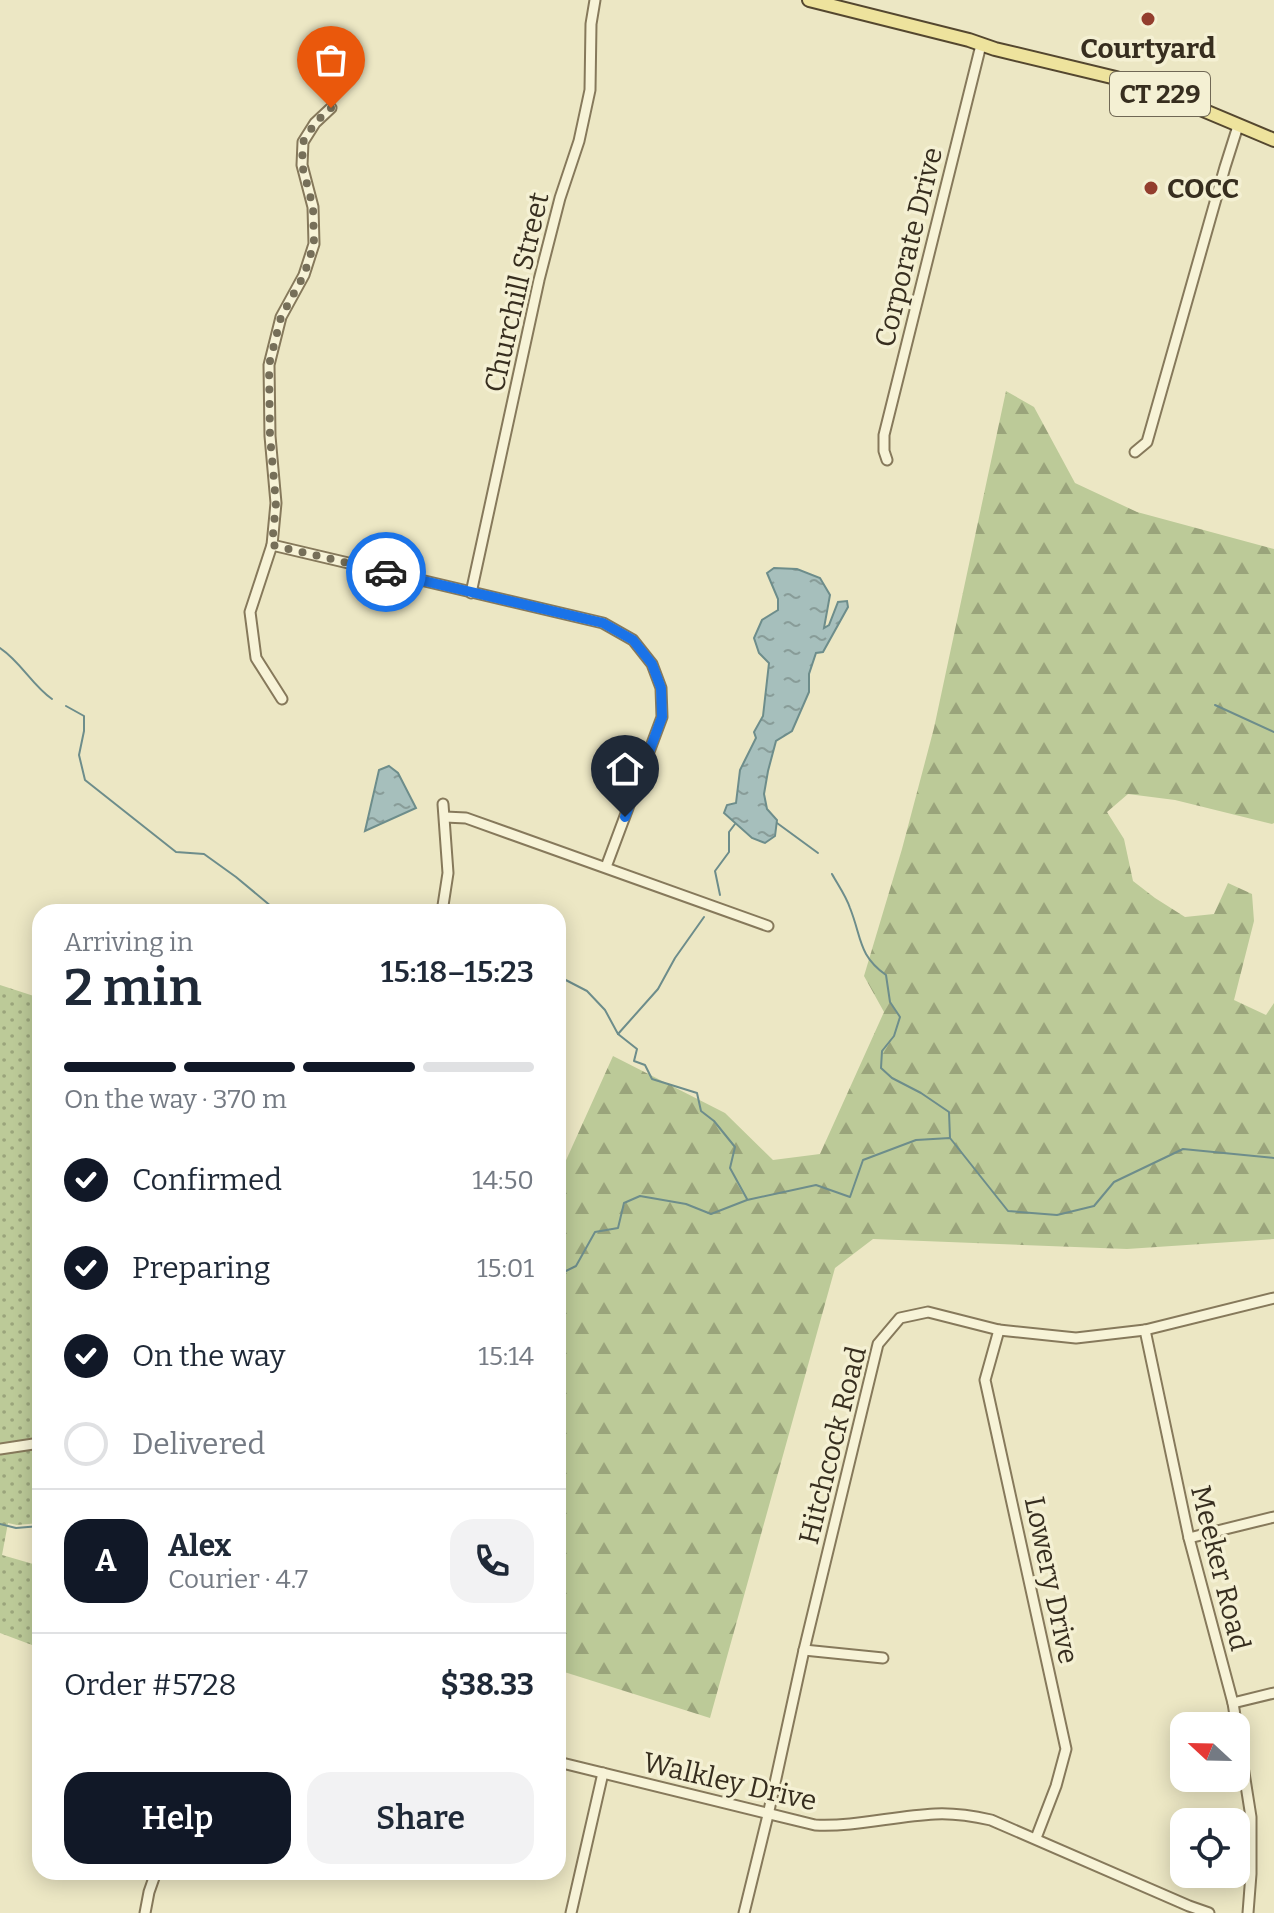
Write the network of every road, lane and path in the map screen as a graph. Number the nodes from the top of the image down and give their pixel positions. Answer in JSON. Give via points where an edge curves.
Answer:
{"nodes":[{"id":1,"x":595,"y":0,"type":"edge"},
{"id":2,"x":816,"y":1,"type":"edge"},
{"id":3,"x":981,"y":45,"type":"junction"},
{"id":4,"x":331,"y":108,"type":"dead end"},
{"id":5,"x":1238,"y":126,"type":"junction"},
{"id":6,"x":1274,"y":140,"type":"edge"},
{"id":7,"x":1135,"y":452,"type":"dead end"},
{"id":8,"x":887,"y":460,"type":"dead end"},
{"id":9,"x":272,"y":545,"type":"junction"},
{"id":10,"x":471,"y":593,"type":"junction"},
{"id":11,"x":282,"y":699,"type":"dead end"},
{"id":12,"x":443,"y":804,"type":"dead end"},
{"id":13,"x":445,"y":817,"type":"junction"},
{"id":14,"x":606,"y":867,"type":"junction"},
{"id":15,"x":443,"y":904,"type":"edge"},
{"id":16,"x":768,"y":926,"type":"dead end"},
{"id":17,"x":1274,"y":1298,"type":"edge"},
{"id":18,"x":999,"y":1330,"type":"junction"},
{"id":19,"x":1145,"y":1330,"type":"junction"},
{"id":20,"x":32,"y":1444,"type":"edge"},
{"id":21,"x":0,"y":1449,"type":"edge"},
{"id":22,"x":1274,"y":1517,"type":"edge"},
{"id":23,"x":1189,"y":1538,"type":"junction"},
{"id":24,"x":804,"y":1650,"type":"junction"},
{"id":25,"x":883,"y":1658,"type":"dead end"},
{"id":26,"x":1274,"y":1693,"type":"edge"},
{"id":27,"x":1233,"y":1703,"type":"junction"},
{"id":28,"x":566,"y":1764,"type":"edge"},
{"id":29,"x":603,"y":1773,"type":"junction"},
{"id":30,"x":768,"y":1815,"type":"junction"},
{"id":31,"x":1036,"y":1838,"type":"junction"},
{"id":32,"x":153,"y":1880,"type":"edge"},
{"id":33,"x":145,"y":1913,"type":"edge"},
{"id":34,"x":571,"y":1913,"type":"edge"},
{"id":35,"x":744,"y":1913,"type":"edge"},
{"id":36,"x":1209,"y":1913,"type":"edge"},
{"id":37,"x":1248,"y":1913,"type":"edge"}],
"edges":[{"from":1,"to":10,"type":"street","name":"Churchill Street","via":[[590,90],[539,280]]},
{"from":2,"to":3,"type":"main road","number":"CT 229"},
{"from":3,"to":5,"type":"main road","number":"CT 229","via":[[1116,78]]},
{"from":3,"to":8,"type":"street","name":"Corporate Drive","via":[[884,435]]},
{"from":4,"to":9,"type":"street","via":[[303,142],[314,244],[281,317],[269,365],[276,503]]},
{"from":5,"to":6,"type":"main road","number":"CT 229"},
{"from":5,"to":7,"type":"street","via":[[1147,442]]},
{"from":9,"to":10,"type":"street"},
{"from":9,"to":11,"type":"street","via":[[250,612],[256,658]]},
{"from":10,"to":14,"type":"street","via":[[603,623],[633,640],[652,664],[661,688],[662,717]]},
{"from":12,"to":13,"type":"street"},
{"from":13,"to":14,"type":"street","via":[[466,818]]},
{"from":13,"to":15,"type":"street","via":[[448,873]]},
{"from":14,"to":16,"type":"street"},
{"from":17,"to":19,"type":"street","name":"Hitchcock Road"},
{"from":18,"to":19,"type":"street","name":"Hitchcock Road","via":[[1076,1338]]},
{"from":18,"to":24,"type":"street","name":"Hitchcock Road","via":[[928,1312],[900,1318],[878,1344]]},
{"from":18,"to":31,"type":"street","name":"Lowery Drive","via":[[985,1380],[1066,1749]]},
{"from":19,"to":23,"type":"street","name":"Meeker Road"},
{"from":20,"to":21,"type":"street"},
{"from":22,"to":23,"type":"street"},
{"from":23,"to":27,"type":"street","name":"Meeker Road"},
{"from":24,"to":25,"type":"street"},
{"from":24,"to":30,"type":"street","name":"Hitchcock Road"},
{"from":26,"to":27,"type":"street"},
{"from":27,"to":37,"type":"street","name":"Meeker Road","via":[[1251,1817]]},
{"from":28,"to":29,"type":"street","name":"Walkley Drive"},
{"from":29,"to":30,"type":"street","name":"Walkley Drive"},
{"from":29,"to":34,"type":"street"},
{"from":30,"to":31,"type":"street","name":"Walkley Drive","via":[[836,1826],[967,1815]]},
{"from":30,"to":35,"type":"street","name":"Hitchcock Road"},
{"from":31,"to":36,"type":"street","name":"Walkley Drive"},
{"from":32,"to":33,"type":"street"}]}
